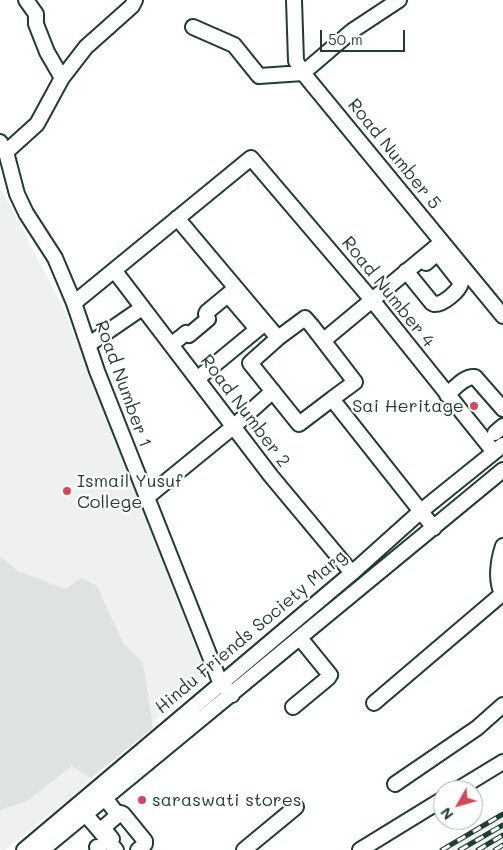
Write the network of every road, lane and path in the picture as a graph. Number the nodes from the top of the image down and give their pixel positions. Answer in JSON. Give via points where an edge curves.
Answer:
{"nodes":[{"id":1,"x":26,"y":0,"type":"edge"},
{"id":2,"x":135,"y":0,"type":"edge"},
{"id":3,"x":294,"y":0,"type":"edge"},
{"id":4,"x":399,"y":0,"type":"edge"},
{"id":5,"x":192,"y":27,"type":"dead end"},
{"id":6,"x":303,"y":73,"type":"junction"},
{"id":7,"x":62,"y":78,"type":"junction"},
{"id":8,"x":3,"y":147,"type":"edge"},
{"id":9,"x":177,"y":218,"type":"junction"},
{"id":10,"x":442,"y":242,"type":"junction"},
{"id":11,"x":455,"y":266,"type":"junction"},
{"id":12,"x":408,"y":274,"type":"junction"},
{"id":13,"x":115,"y":276,"type":"junction"},
{"id":14,"x":232,"y":292,"type":"junction"},
{"id":15,"x":372,"y":300,"type":"junction"},
{"id":16,"x":76,"y":306,"type":"junction"},
{"id":17,"x":139,"y":310,"type":"junction"},
{"id":18,"x":503,"y":316,"type":"edge"},
{"id":19,"x":262,"y":326,"type":"junction"},
{"id":20,"x":278,"y":338,"type":"junction"},
{"id":21,"x":324,"y":340,"type":"junction"},
{"id":22,"x":173,"y":343,"type":"junction"},
{"id":23,"x":88,"y":345,"type":"junction"},
{"id":24,"x":199,"y":377,"type":"junction"},
{"id":25,"x":273,"y":391,"type":"junction"},
{"id":26,"x":447,"y":395,"type":"junction"},
{"id":27,"x":332,"y":399,"type":"junction"},
{"id":28,"x":503,"y":409,"type":"edge"},
{"id":29,"x":233,"y":427,"type":"junction"},
{"id":30,"x":499,"y":439,"type":"edge"},
{"id":31,"x":503,"y":470,"type":"edge"},
{"id":32,"x":146,"y":498,"type":"junction"},
{"id":33,"x":421,"y":511,"type":"junction"},
{"id":34,"x":434,"y":528,"type":"junction"},
{"id":35,"x":503,"y":546,"type":"edge"},
{"id":36,"x":352,"y":573,"type":"junction"},
{"id":37,"x":503,"y":594,"type":"edge"},
{"id":38,"x":300,"y":638,"type":"junction"},
{"id":39,"x":220,"y":682,"type":"junction"},
{"id":40,"x":232,"y":695,"type":"junction"},
{"id":41,"x":374,"y":703,"type":"dead end"},
{"id":42,"x":503,"y":705,"type":"edge"},
{"id":43,"x":293,"y":707,"type":"dead end"},
{"id":44,"x":503,"y":762,"type":"edge"},
{"id":45,"x":473,"y":780,"type":"edge"},
{"id":46,"x":395,"y":784,"type":"dead end"},
{"id":47,"x":105,"y":798,"type":"junction"},
{"id":48,"x":433,"y":805,"type":"edge"},
{"id":49,"x":296,"y":807,"type":"dead end"},
{"id":50,"x":81,"y":810,"type":"junction"},
{"id":51,"x":118,"y":815,"type":"junction"},
{"id":52,"x":57,"y":845,"type":"edge"},
{"id":53,"x":107,"y":848,"type":"edge"},
{"id":54,"x":24,"y":850,"type":"edge"},
{"id":55,"x":42,"y":850,"type":"edge"},
{"id":56,"x":138,"y":850,"type":"edge"},
{"id":57,"x":244,"y":850,"type":"edge"},
{"id":58,"x":360,"y":850,"type":"edge"}],
"edges":[{"from":1,"to":7,"type":"street","via":[[36,14],[36,24],[47,52]]},
{"from":2,"to":7,"type":"street","via":[[86,47]]},
{"from":3,"to":6,"type":"street","name":"Road Number 5","via":[[296,61]]},
{"from":4,"to":6,"type":"street","via":[[352,31]]},
{"from":5,"to":6,"type":"street","via":[[234,45],[259,76]]},
{"from":6,"to":10,"type":"street","name":"Road Number 5"},
{"from":7,"to":8,"type":"street","via":[[37,124]]},
{"from":8,"to":16,"type":"street","name":"Road Number 1","via":[[23,206],[55,258]]},
{"from":9,"to":13,"type":"street"},
{"from":9,"to":14,"type":"street"},
{"from":9,"to":15,"type":"street","name":"Road Number 4","via":[[251,158]]},
{"from":10,"to":11,"type":"street","name":"Road Number 5"},
{"from":10,"to":12,"type":"street"},
{"from":11,"to":12,"type":"street","via":[[437,254]]},
{"from":11,"to":12,"type":"street","via":[[461,285],[437,305]]},
{"from":11,"to":18,"type":"street","name":"Road Number 5"},
{"from":12,"to":15,"type":"street"},
{"from":13,"to":16,"type":"street"},
{"from":13,"to":17,"type":"street","name":"Road Number 2"},
{"from":14,"to":19,"type":"street"},
{"from":14,"to":22,"type":"street","via":[[207,312],[208,320],[189,336],[186,333]]},
{"from":15,"to":21,"type":"street"},
{"from":15,"to":26,"type":"street","name":"Road Number 4"},
{"from":16,"to":23,"type":"street","name":"Road Number 1"},
{"from":17,"to":22,"type":"street","name":"Road Number 2"},
{"from":17,"to":23,"type":"street"},
{"from":19,"to":20,"type":"street"},
{"from":19,"to":24,"type":"street"},
{"from":20,"to":21,"type":"street","via":[[305,318]]},
{"from":20,"to":25,"type":"street","via":[[250,363]]},
{"from":21,"to":27,"type":"street","via":[[355,382]]},
{"from":22,"to":24,"type":"street","name":"Road Number 2"},
{"from":23,"to":32,"type":"street","name":"Road Number 1"},
{"from":24,"to":29,"type":"street","name":"Road Number 2"},
{"from":25,"to":27,"type":"street","via":[[299,424]]},
{"from":25,"to":29,"type":"street"},
{"from":26,"to":28,"type":"street","via":[[472,376]]},
{"from":26,"to":30,"type":"street","name":"Road Number 4"},
{"from":27,"to":33,"type":"street"},
{"from":29,"to":32,"type":"street"},
{"from":29,"to":36,"type":"street","name":"Road Number 2"},
{"from":30,"to":33,"type":"street","name":"Hindu Friends Society Marg"},
{"from":31,"to":34,"type":"street","name":"Hindu Friends Society Marg"},
{"from":32,"to":39,"type":"street","name":"Road Number 1"},
{"from":33,"to":34,"type":"street"},
{"from":33,"to":36,"type":"street","name":"Hindu Friends Society Marg"},
{"from":34,"to":38,"type":"street","name":"Hindu Friends Society Marg"},
{"from":35,"to":37,"type":"street","via":[[498,585]]},
{"from":36,"to":39,"type":"street","name":"Hindu Friends Society Marg"},
{"from":37,"to":41,"type":"street"},
{"from":38,"to":40,"type":"street","name":"Hindu Friends Society Marg"},
{"from":38,"to":43,"type":"street","via":[[329,676]]},
{"from":39,"to":40,"type":"street","name":"Road Number 1"},
{"from":39,"to":50,"type":"street","name":"Hindu Friends Society Marg"},
{"from":40,"to":47,"type":"street","name":"Hindu Friends Society Marg"},
{"from":42,"to":46,"type":"street","via":[[477,728]]},
{"from":44,"to":45,"type":"street"},
{"from":47,"to":50,"type":"street","name":"Hindu Friends Society Marg"},
{"from":47,"to":51,"type":"street"},
{"from":48,"to":58,"type":"street"},
{"from":49,"to":57,"type":"street"},
{"from":50,"to":52,"type":"street","name":"Hindu Friends Society Marg"},
{"from":50,"to":53,"type":"street"},
{"from":50,"to":54,"type":"street","name":"Hindu Friends Society Marg"},
{"from":51,"to":53,"type":"street","via":[[104,827]]},
{"from":51,"to":56,"type":"street","via":[[123,814],[145,841]]},
{"from":52,"to":55,"type":"street","name":"Hindu Friends Society Marg"}]}
